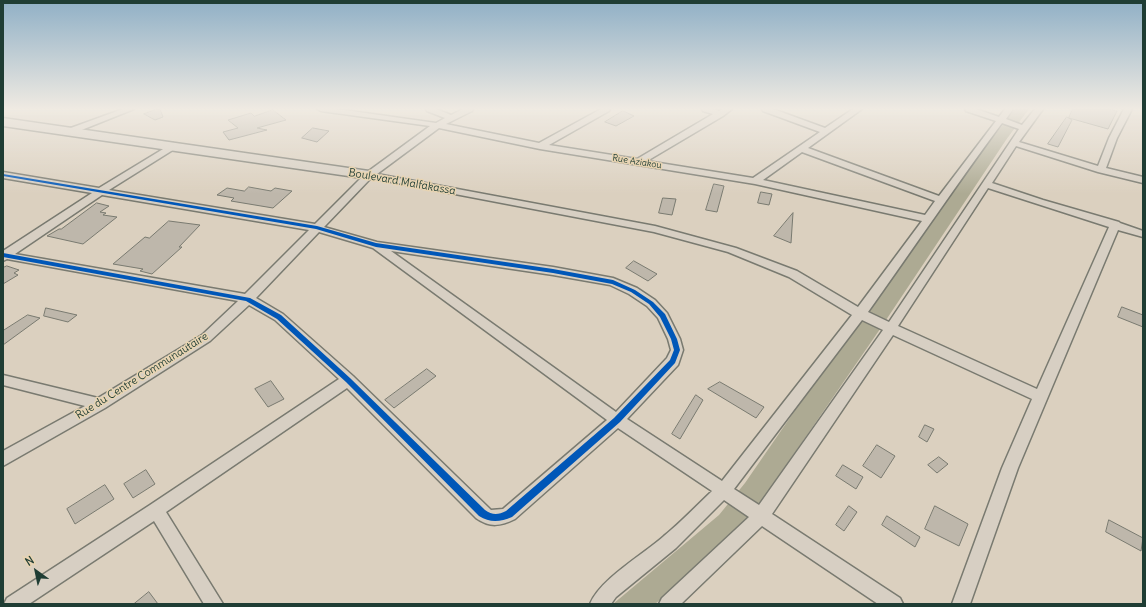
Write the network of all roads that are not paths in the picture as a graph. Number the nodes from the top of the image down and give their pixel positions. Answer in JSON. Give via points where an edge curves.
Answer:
{"nodes":[{"id":1,"x":114,"y":137,"type":"edge"},
{"id":2,"x":420,"y":137,"type":"edge"},
{"id":3,"x":498,"y":137,"type":"edge"},
{"id":4,"x":555,"y":137,"type":"edge"},
{"id":5,"x":680,"y":137,"type":"edge"},
{"id":6,"x":817,"y":137,"type":"edge"},
{"id":7,"x":987,"y":137,"type":"edge"},
{"id":8,"x":1018,"y":137,"type":"edge"},
{"id":9,"x":1113,"y":137,"type":"edge"},
{"id":10,"x":1014,"y":143,"type":"junction"},
{"id":11,"x":172,"y":146,"type":"junction"},
{"id":12,"x":540,"y":146,"type":"junction"},
{"id":13,"x":801,"y":149,"type":"junction"},
{"id":14,"x":638,"y":162,"type":"junction"},
{"id":15,"x":1100,"y":170,"type":"junction"},
{"id":16,"x":3,"y":175,"type":"edge"},
{"id":17,"x":369,"y":175,"type":"junction"},
{"id":18,"x":1143,"y":180,"type":"edge"},
{"id":19,"x":755,"y":181,"type":"junction"},
{"id":20,"x":986,"y":184,"type":"junction"},
{"id":21,"x":101,"y":191,"type":"junction"},
{"id":22,"x":941,"y":200,"type":"junction"},
{"id":23,"x":928,"y":219,"type":"junction"},
{"id":24,"x":1115,"y":224,"type":"junction"},
{"id":25,"x":317,"y":228,"type":"junction"},
{"id":26,"x":1143,"y":234,"type":"edge"},
{"id":27,"x":376,"y":245,"type":"junction"},
{"id":28,"x":4,"y":255,"type":"edge"},
{"id":29,"x":248,"y":299,"type":"junction"},
{"id":30,"x":860,"y":314,"type":"junction"},
{"id":31,"x":890,"y":328,"type":"junction"},
{"id":32,"x":3,"y":380,"type":"edge"},
{"id":33,"x":348,"y":380,"type":"junction"},
{"id":34,"x":1040,"y":397,"type":"junction"},
{"id":35,"x":100,"y":404,"type":"junction"},
{"id":36,"x":617,"y":420,"type":"junction"},
{"id":37,"x":3,"y":459,"type":"edge"},
{"id":38,"x":723,"y":491,"type":"junction"},
{"id":39,"x":156,"y":510,"type":"junction"},
{"id":40,"x":762,"y":515,"type":"junction"},
{"id":41,"x":13,"y":604,"type":"edge"},
{"id":42,"x":214,"y":604,"type":"edge"},
{"id":43,"x":599,"y":604,"type":"edge"},
{"id":44,"x":668,"y":604,"type":"edge"},
{"id":45,"x":894,"y":604,"type":"edge"},
{"id":46,"x":961,"y":604,"type":"edge"}],
"edges":[{"from":1,"to":11,"type":"street","name":"Boulevard Malfakassa"},
{"from":2,"to":17,"type":"street","name":"Rue du Centre Communautaire"},
{"from":3,"to":12,"type":"street","name":"Rue Aziakou"},
{"from":4,"to":12,"type":"street"},
{"from":5,"to":14,"type":"street"},
{"from":6,"to":13,"type":"street"},
{"from":7,"to":22,"type":"street"},
{"from":8,"to":10,"type":"street"},
{"from":9,"to":15,"type":"street"},
{"from":10,"to":15,"type":"street"},
{"from":10,"to":20,"type":"street"},
{"from":11,"to":17,"type":"street","name":"Boulevard Malfakassa"},
{"from":11,"to":21,"type":"street"},
{"from":12,"to":14,"type":"street","name":"Rue Aziakou"},
{"from":13,"to":19,"type":"street"},
{"from":13,"to":22,"type":"street"},
{"from":14,"to":19,"type":"street","name":"Rue Aziakou"},
{"from":15,"to":18,"type":"street"},
{"from":16,"to":21,"type":"street"},
{"from":17,"to":25,"type":"street","name":"Rue du Centre Communautaire"},
{"from":17,"to":30,"type":"street","name":"Boulevard Malfakassa","via":[[680,235],[732,250],[793,274]]},
{"from":19,"to":23,"type":"street","name":"Rue Aziakou"},
{"from":20,"to":24,"type":"street"},
{"from":20,"to":31,"type":"street"},
{"from":21,"to":25,"type":"street"},
{"from":21,"to":28,"type":"street"},
{"from":22,"to":23,"type":"street"},
{"from":23,"to":30,"type":"street"},
{"from":24,"to":26,"type":"street"},
{"from":24,"to":34,"type":"street"},
{"from":25,"to":27,"type":"street"},
{"from":25,"to":29,"type":"street","name":"Rue du Centre Communautaire"},
{"from":27,"to":36,"type":"street"},
{"from":27,"to":36,"type":"street","via":[[613,282],[651,303],[663,316],[677,350],[673,361]]},
{"from":28,"to":29,"type":"street"},
{"from":29,"to":33,"type":"street","via":[[279,317]]},
{"from":29,"to":35,"type":"street","name":"Rue du Centre Communautaire","via":[[206,338]]},
{"from":30,"to":31,"type":"street","name":"Boulevard Malfakassa"},
{"from":30,"to":38,"type":"street"},
{"from":31,"to":34,"type":"street","name":"Boulevard Malfakassa"},
{"from":31,"to":40,"type":"street"},
{"from":32,"to":35,"type":"street"},
{"from":33,"to":36,"type":"street","via":[[482,513],[493,519],[508,514]]},
{"from":33,"to":39,"type":"street"},
{"from":34,"to":46,"type":"street","via":[[1010,468]]},
{"from":35,"to":37,"type":"street","name":"Rue du Centre Communautaire"},
{"from":36,"to":38,"type":"street"},
{"from":38,"to":40,"type":"street"},
{"from":38,"to":43,"type":"street","via":[[670,542],[610,591]]},
{"from":39,"to":41,"type":"street"},
{"from":39,"to":42,"type":"street"},
{"from":40,"to":44,"type":"street"},
{"from":40,"to":45,"type":"street"}]}
